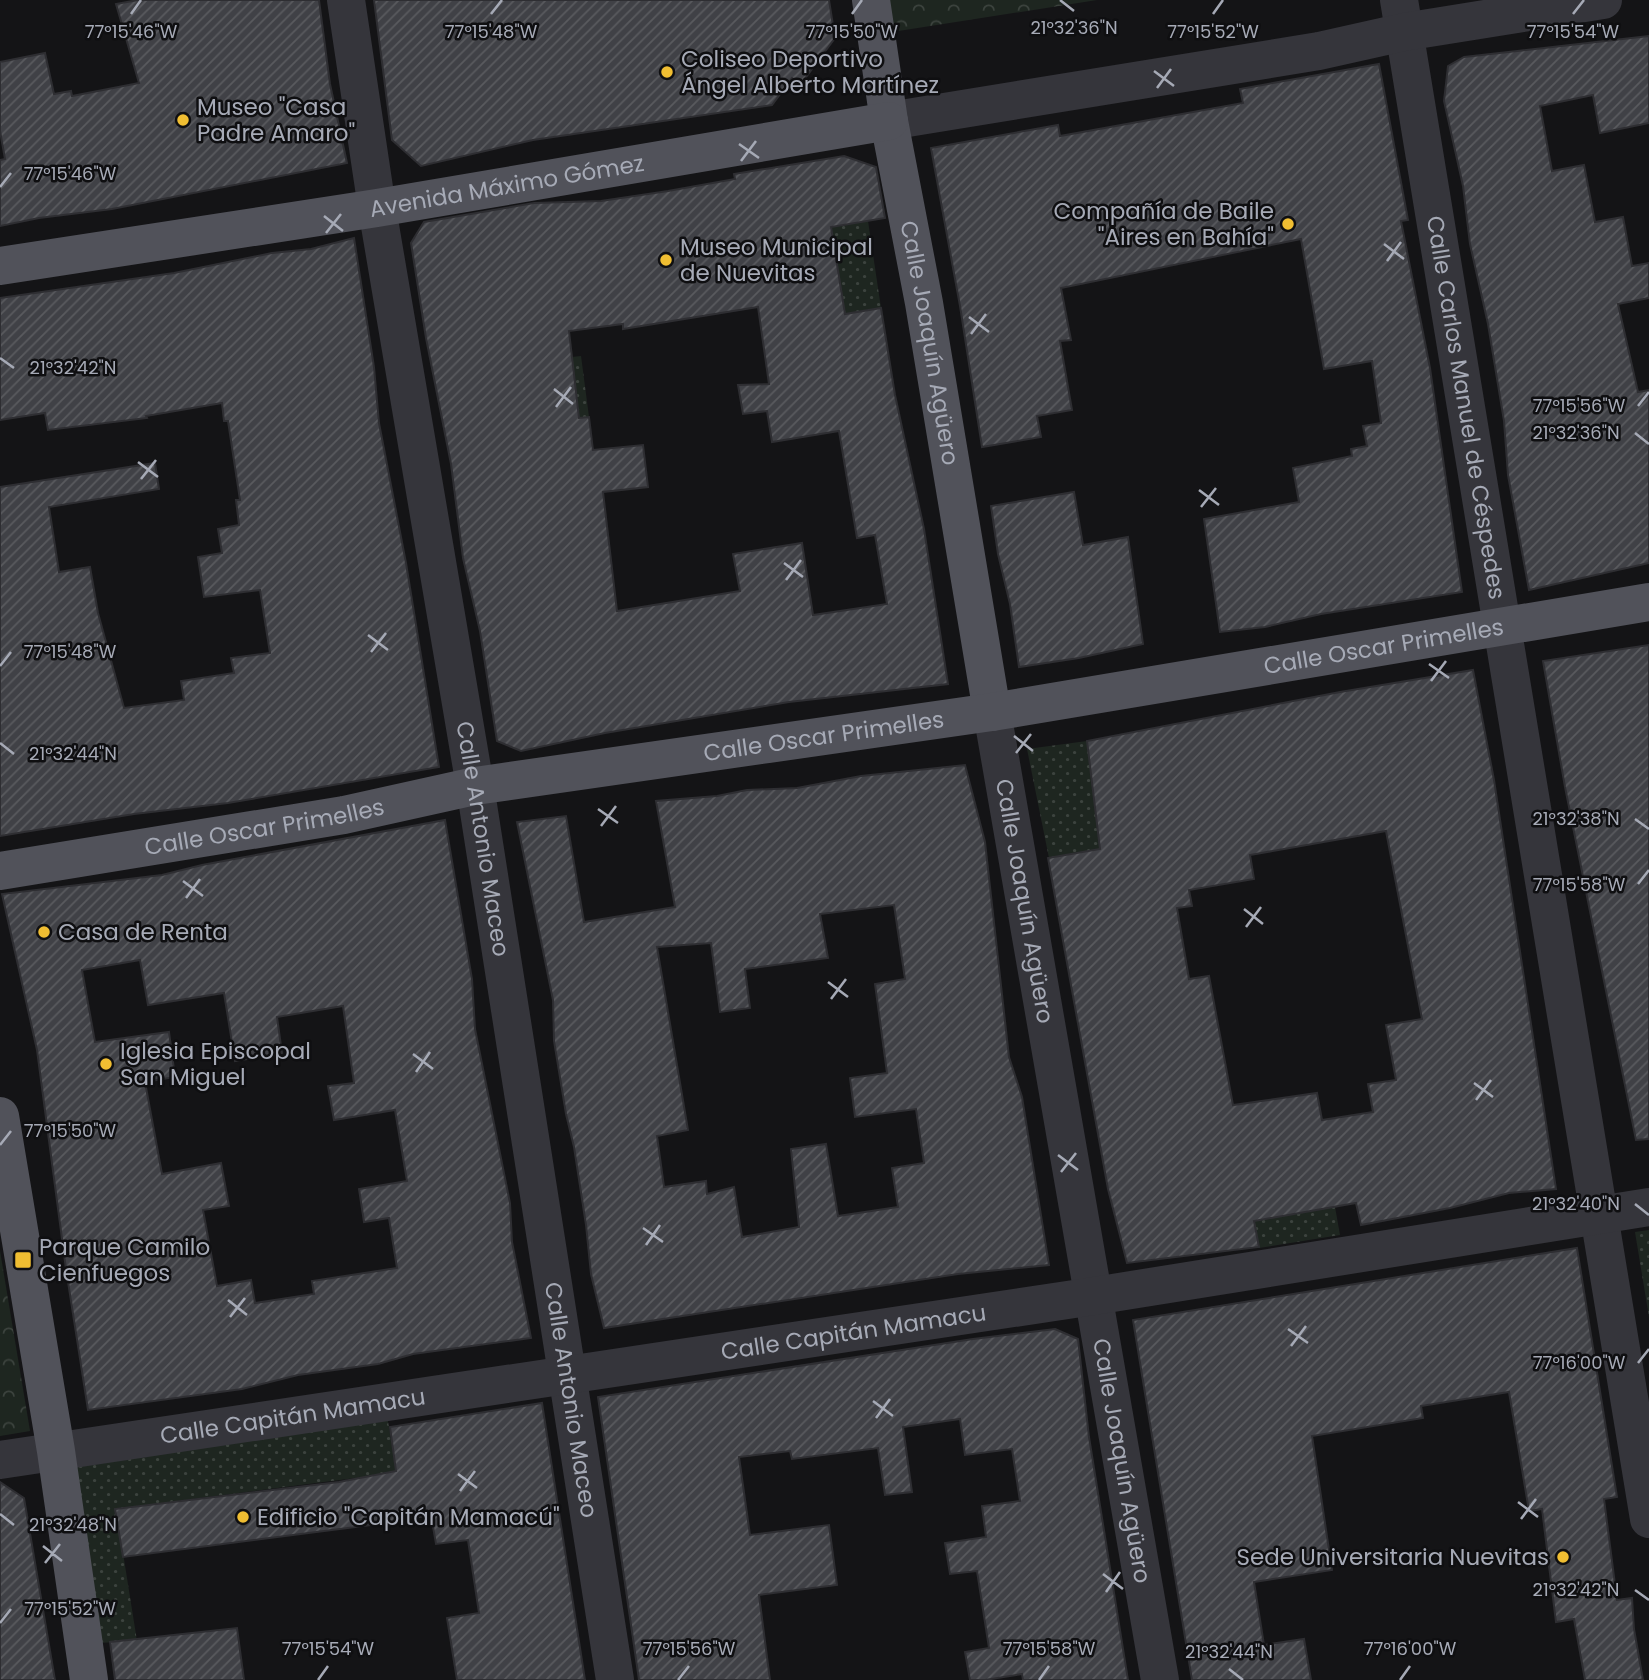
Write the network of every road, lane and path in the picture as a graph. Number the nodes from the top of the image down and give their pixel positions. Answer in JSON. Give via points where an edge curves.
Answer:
{"nodes":[{"id":1,"x":346,"y":0,"type":"edge"},
{"id":2,"x":871,"y":0,"type":"edge"},
{"id":3,"x":1603,"y":0,"type":"edge"},
{"id":4,"x":1402,"y":16,"type":"edge"},
{"id":5,"x":889,"y":121,"type":"junction"},
{"id":6,"x":377,"y":208,"type":"junction"},
{"id":7,"x":0,"y":266,"type":"edge"},
{"id":8,"x":1649,"y":602,"type":"edge"},
{"id":9,"x":1502,"y":627,"type":"junction"},
{"id":10,"x":992,"y":712,"type":"junction"},
{"id":11,"x":475,"y":786,"type":"junction"},
{"id":12,"x":0,"y":871,"type":"edge"},
{"id":13,"x":0,"y":1116,"type":"edge"},
{"id":14,"x":1649,"y":1207,"type":"edge"},
{"id":15,"x":1599,"y":1215,"type":"junction"},
{"id":16,"x":1094,"y":1296,"type":"junction"},
{"id":17,"x":567,"y":1374,"type":"junction"},
{"id":18,"x":56,"y":1451,"type":"junction"},
{"id":19,"x":0,"y":1460,"type":"edge"},
{"id":20,"x":1649,"y":1519,"type":"edge"},
{"id":21,"x":89,"y":1680,"type":"edge"},
{"id":22,"x":615,"y":1680,"type":"edge"},
{"id":23,"x":1160,"y":1680,"type":"edge"}],
"edges":[{"from":1,"to":6,"type":"street","name":"Calle Antonio Maceo"},
{"from":2,"to":5,"type":"main road","name":"Calle Joaquín Agüero"},
{"from":3,"to":4,"type":"street"},
{"from":4,"to":5,"type":"street","via":[[1319,51]]},
{"from":4,"to":9,"type":"street","name":"Calle Carlos Manuel de Céspedes"},
{"from":5,"to":6,"type":"main road","name":"Avenida Máximo Gómez"},
{"from":5,"to":10,"type":"main road","name":"Calle Joaquín Agüero"},
{"from":6,"to":7,"type":"main road","name":"Avenida Máximo Gómez"},
{"from":6,"to":11,"type":"street","name":"Calle Antonio Maceo"},
{"from":8,"to":9,"type":"main road","name":"Calle Oscar Primelles"},
{"from":9,"to":10,"type":"main road","name":"Calle Oscar Primelles"},
{"from":9,"to":15,"type":"street","name":"Calle Carlos Manuel de Céspedes"},
{"from":10,"to":11,"type":"main road","name":"Calle Oscar Primelles"},
{"from":10,"to":16,"type":"street","name":"Calle Joaquín Agüero"},
{"from":11,"to":12,"type":"main road","name":"Calle Oscar Primelles","via":[[344,815]]},
{"from":11,"to":17,"type":"street","name":"Calle Antonio Maceo"},
{"from":13,"to":18,"type":"main road"},
{"from":14,"to":15,"type":"street","name":"Calle Capitán Mamacu"},
{"from":15,"to":16,"type":"street","name":"Calle Capitán Mamacu"},
{"from":15,"to":20,"type":"street","name":"Calle Carlos Manuel de Céspedes"},
{"from":16,"to":17,"type":"street","name":"Calle Capitán Mamacu"},
{"from":16,"to":23,"type":"street","name":"Calle Joaquín Agüero"},
{"from":17,"to":18,"type":"street","name":"Calle Capitán Mamacu"},
{"from":17,"to":22,"type":"street","name":"Calle Antonio Maceo"},
{"from":18,"to":19,"type":"street","name":"Calle Capitán Mamacu"},
{"from":18,"to":21,"type":"main road"}]}
